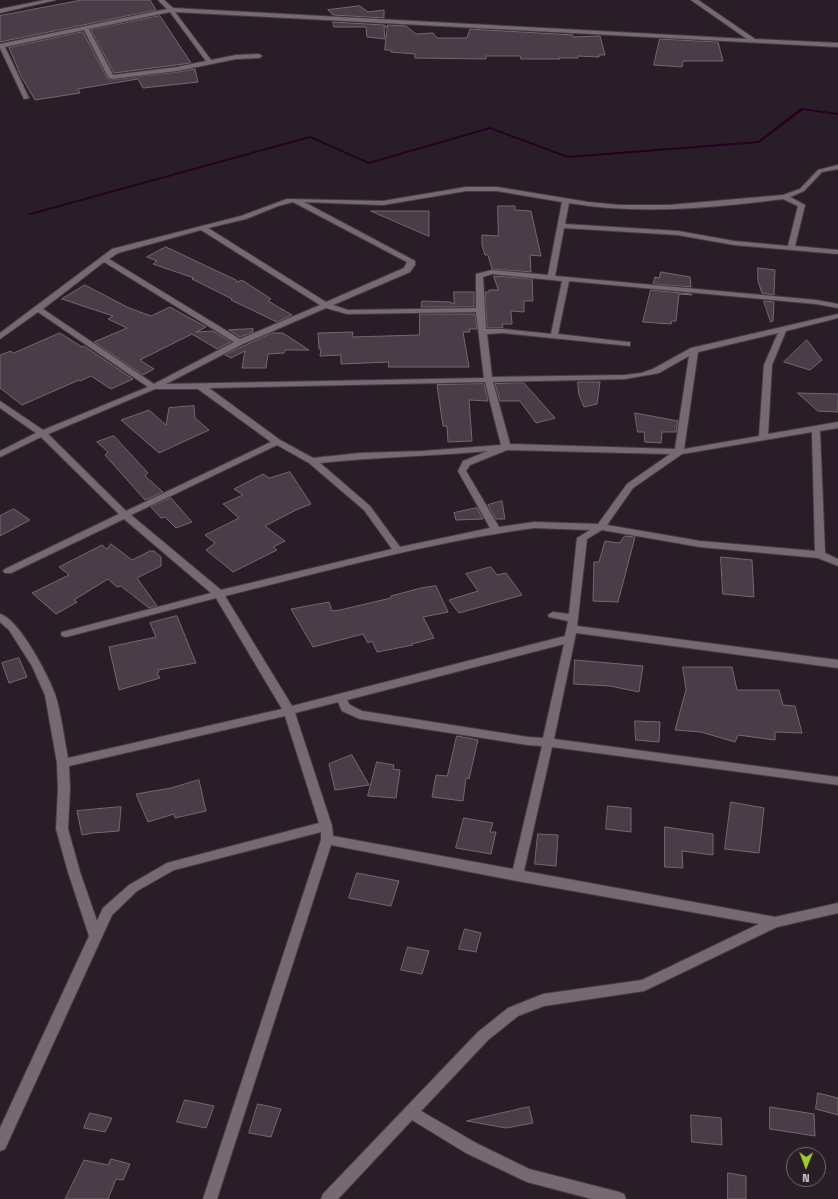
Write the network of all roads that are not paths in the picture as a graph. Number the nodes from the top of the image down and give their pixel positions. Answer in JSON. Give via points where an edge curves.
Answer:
{"nodes":[{"id":1,"x":53,"y":0,"type":"edge"},
{"id":2,"x":161,"y":0,"type":"edge"},
{"id":3,"x":694,"y":0,"type":"edge"},
{"id":4,"x":171,"y":10,"type":"junction"},
{"id":5,"x":0,"y":11,"type":"edge"},
{"id":6,"x":86,"y":28,"type":"junction"},
{"id":7,"x":753,"y":40,"type":"junction"},
{"id":8,"x":838,"y":45,"type":"edge"},
{"id":9,"x":1,"y":46,"type":"edge"},
{"id":10,"x":259,"y":56,"type":"dead end"},
{"id":11,"x":208,"y":62,"type":"junction"},
{"id":12,"x":26,"y":98,"type":"dead end"},
{"id":13,"x":838,"y":167,"type":"edge"},
{"id":14,"x":784,"y":197,"type":"junction"},
{"id":15,"x":293,"y":200,"type":"junction"},
{"id":16,"x":566,"y":200,"type":"junction"},
{"id":17,"x":562,"y":226,"type":"junction"},
{"id":18,"x":202,"y":228,"type":"junction"},
{"id":19,"x":791,"y":248,"type":"junction"},
{"id":20,"x":838,"y":252,"type":"edge"},
{"id":21,"x":104,"y":259,"type":"junction"},
{"id":22,"x":551,"y":278,"type":"junction"},
{"id":23,"x":566,"y":280,"type":"junction"},
{"id":24,"x":326,"y":305,"type":"junction"},
{"id":25,"x":838,"y":306,"type":"edge"},
{"id":26,"x":38,"y":309,"type":"junction"},
{"id":27,"x":480,"y":310,"type":"junction"},
{"id":28,"x":838,"y":316,"type":"edge"},
{"id":29,"x":783,"y":329,"type":"junction"},
{"id":30,"x":483,"y":332,"type":"junction"},
{"id":31,"x":554,"y":336,"type":"junction"},
{"id":32,"x":0,"y":337,"type":"edge"},
{"id":33,"x":240,"y":342,"type":"junction"},
{"id":34,"x":628,"y":344,"type":"dead end"},
{"id":35,"x":694,"y":350,"type":"junction"},
{"id":36,"x":488,"y":380,"type":"junction"},
{"id":37,"x":200,"y":386,"type":"junction"},
{"id":38,"x":154,"y":387,"type":"junction"},
{"id":39,"x":0,"y":404,"type":"edge"},
{"id":40,"x":838,"y":425,"type":"edge"},
{"id":41,"x":816,"y":429,"type":"junction"},
{"id":42,"x":42,"y":433,"type":"junction"},
{"id":43,"x":763,"y":438,"type":"junction"},
{"id":44,"x":278,"y":442,"type":"junction"},
{"id":45,"x":506,"y":447,"type":"junction"},
{"id":46,"x":679,"y":452,"type":"junction"},
{"id":47,"x":0,"y":454,"type":"edge"},
{"id":48,"x":312,"y":461,"type":"junction"},
{"id":49,"x":125,"y":515,"type":"junction"},
{"id":50,"x":601,"y":527,"type":"junction"},
{"id":51,"x":496,"y":530,"type":"junction"},
{"id":52,"x":398,"y":551,"type":"junction"},
{"id":53,"x":820,"y":554,"type":"junction"},
{"id":54,"x":838,"y":563,"type":"edge"},
{"id":55,"x":8,"y":571,"type":"dead end"},
{"id":56,"x":219,"y":594,"type":"junction"},
{"id":57,"x":553,"y":615,"type":"dead end"},
{"id":58,"x":0,"y":617,"type":"edge"},
{"id":59,"x":573,"y":618,"type":"junction"},
{"id":60,"x":66,"y":634,"type":"dead end"},
{"id":61,"x":570,"y":634,"type":"junction"},
{"id":62,"x":838,"y":664,"type":"edge"},
{"id":63,"x":340,"y":697,"type":"junction"},
{"id":64,"x":289,"y":710,"type":"junction"},
{"id":65,"x":548,"y":742,"type":"junction"},
{"id":66,"x":63,"y":763,"type":"junction"},
{"id":67,"x":838,"y":781,"type":"edge"},
{"id":68,"x":326,"y":826,"type":"junction"},
{"id":69,"x":327,"y":840,"type":"junction"},
{"id":70,"x":517,"y":876,"type":"junction"},
{"id":71,"x":838,"y":908,"type":"edge"},
{"id":72,"x":775,"y":922,"type":"junction"},
{"id":73,"x":96,"y":937,"type":"junction"},
{"id":74,"x":411,"y":1112,"type":"junction"},
{"id":75,"x":0,"y":1144,"type":"edge"},
{"id":76,"x":210,"y":1199,"type":"edge"},
{"id":77,"x":328,"y":1199,"type":"edge"},
{"id":78,"x":619,"y":1199,"type":"edge"}],
"edges":[{"from":1,"to":5,"type":"street"},
{"from":2,"to":4,"type":"street"},
{"from":3,"to":7,"type":"street"},
{"from":4,"to":6,"type":"street"},
{"from":4,"to":7,"type":"street"},
{"from":4,"to":11,"type":"street"},
{"from":6,"to":9,"type":"street"},
{"from":6,"to":11,"type":"street","via":[[111,77],[177,69]]},
{"from":7,"to":8,"type":"street"},
{"from":9,"to":12,"type":"street"},
{"from":10,"to":11,"type":"street","via":[[236,56]]},
{"from":13,"to":14,"type":"street","via":[[820,171],[802,190]]},
{"from":14,"to":16,"type":"street","via":[[669,207],[619,208]]},
{"from":14,"to":19,"type":"street","via":[[802,205]]},
{"from":15,"to":16,"type":"street","via":[[383,203],[466,189],[497,189]]},
{"from":15,"to":18,"type":"street","via":[[249,216]]},
{"from":15,"to":24,"type":"street","via":[[411,261],[407,270]]},
{"from":16,"to":17,"type":"street"},
{"from":17,"to":19,"type":"street","via":[[672,233],[734,243]]},
{"from":17,"to":22,"type":"street"},
{"from":18,"to":21,"type":"street","via":[[115,250]]},
{"from":18,"to":24,"type":"street"},
{"from":19,"to":20,"type":"street"},
{"from":21,"to":26,"type":"street"},
{"from":21,"to":33,"type":"street"},
{"from":22,"to":23,"type":"street"},
{"from":22,"to":27,"type":"street","via":[[492,272],[479,276]]},
{"from":23,"to":25,"type":"street"},
{"from":23,"to":31,"type":"street"},
{"from":24,"to":27,"type":"street","via":[[347,312]]},
{"from":24,"to":33,"type":"street"},
{"from":26,"to":32,"type":"street"},
{"from":26,"to":38,"type":"street"},
{"from":27,"to":30,"type":"street"},
{"from":28,"to":29,"type":"street"},
{"from":29,"to":35,"type":"street"},
{"from":29,"to":43,"type":"street","via":[[768,365]]},
{"from":30,"to":31,"type":"street","via":[[503,331]]},
{"from":30,"to":36,"type":"street"},
{"from":31,"to":34,"type":"street"},
{"from":33,"to":38,"type":"street"},
{"from":35,"to":36,"type":"street","via":[[656,371],[642,375]]},
{"from":35,"to":46,"type":"street"},
{"from":36,"to":37,"type":"street"},
{"from":36,"to":45,"type":"street"},
{"from":37,"to":38,"type":"street"},
{"from":37,"to":44,"type":"street"},
{"from":38,"to":42,"type":"street"},
{"from":39,"to":42,"type":"street"},
{"from":40,"to":41,"type":"street"},
{"from":41,"to":43,"type":"street"},
{"from":41,"to":53,"type":"street"},
{"from":42,"to":47,"type":"street"},
{"from":42,"to":49,"type":"street"},
{"from":43,"to":46,"type":"street"},
{"from":44,"to":48,"type":"street"},
{"from":44,"to":49,"type":"street"},
{"from":45,"to":46,"type":"street"},
{"from":45,"to":48,"type":"street"},
{"from":45,"to":51,"type":"street","via":[[466,463],[462,471]]},
{"from":46,"to":50,"type":"street","via":[[630,486]]},
{"from":48,"to":52,"type":"street","via":[[367,508]]},
{"from":49,"to":55,"type":"street"},
{"from":49,"to":56,"type":"street"},
{"from":50,"to":51,"type":"street","via":[[534,525]]},
{"from":50,"to":53,"type":"street","via":[[700,544]]},
{"from":50,"to":59,"type":"street","via":[[582,538]]},
{"from":51,"to":52,"type":"street"},
{"from":52,"to":56,"type":"street"},
{"from":53,"to":54,"type":"street"},
{"from":56,"to":60,"type":"street"},
{"from":56,"to":64,"type":"street"},
{"from":57,"to":59,"type":"street"},
{"from":58,"to":66,"type":"street","via":[[13,628],[37,666],[50,695]]},
{"from":59,"to":61,"type":"street"},
{"from":61,"to":62,"type":"street"},
{"from":61,"to":63,"type":"street"},
{"from":61,"to":65,"type":"street"},
{"from":63,"to":64,"type":"street"},
{"from":63,"to":65,"type":"street","via":[[346,708],[360,715]]},
{"from":64,"to":66,"type":"street"},
{"from":64,"to":68,"type":"street"},
{"from":65,"to":67,"type":"street"},
{"from":65,"to":70,"type":"street"},
{"from":66,"to":73,"type":"street","via":[[62,829]]},
{"from":68,"to":69,"type":"street"},
{"from":68,"to":73,"type":"street","via":[[171,866],[133,888],[107,912]]},
{"from":69,"to":70,"type":"street"},
{"from":69,"to":76,"type":"street"},
{"from":70,"to":72,"type":"street"},
{"from":71,"to":72,"type":"street"},
{"from":72,"to":74,"type":"street","via":[[644,986],[543,1000],[514,1012],[483,1036]]},
{"from":73,"to":75,"type":"street"},
{"from":74,"to":77,"type":"street"},
{"from":74,"to":78,"type":"street","via":[[471,1148],[527,1176]]}]}
